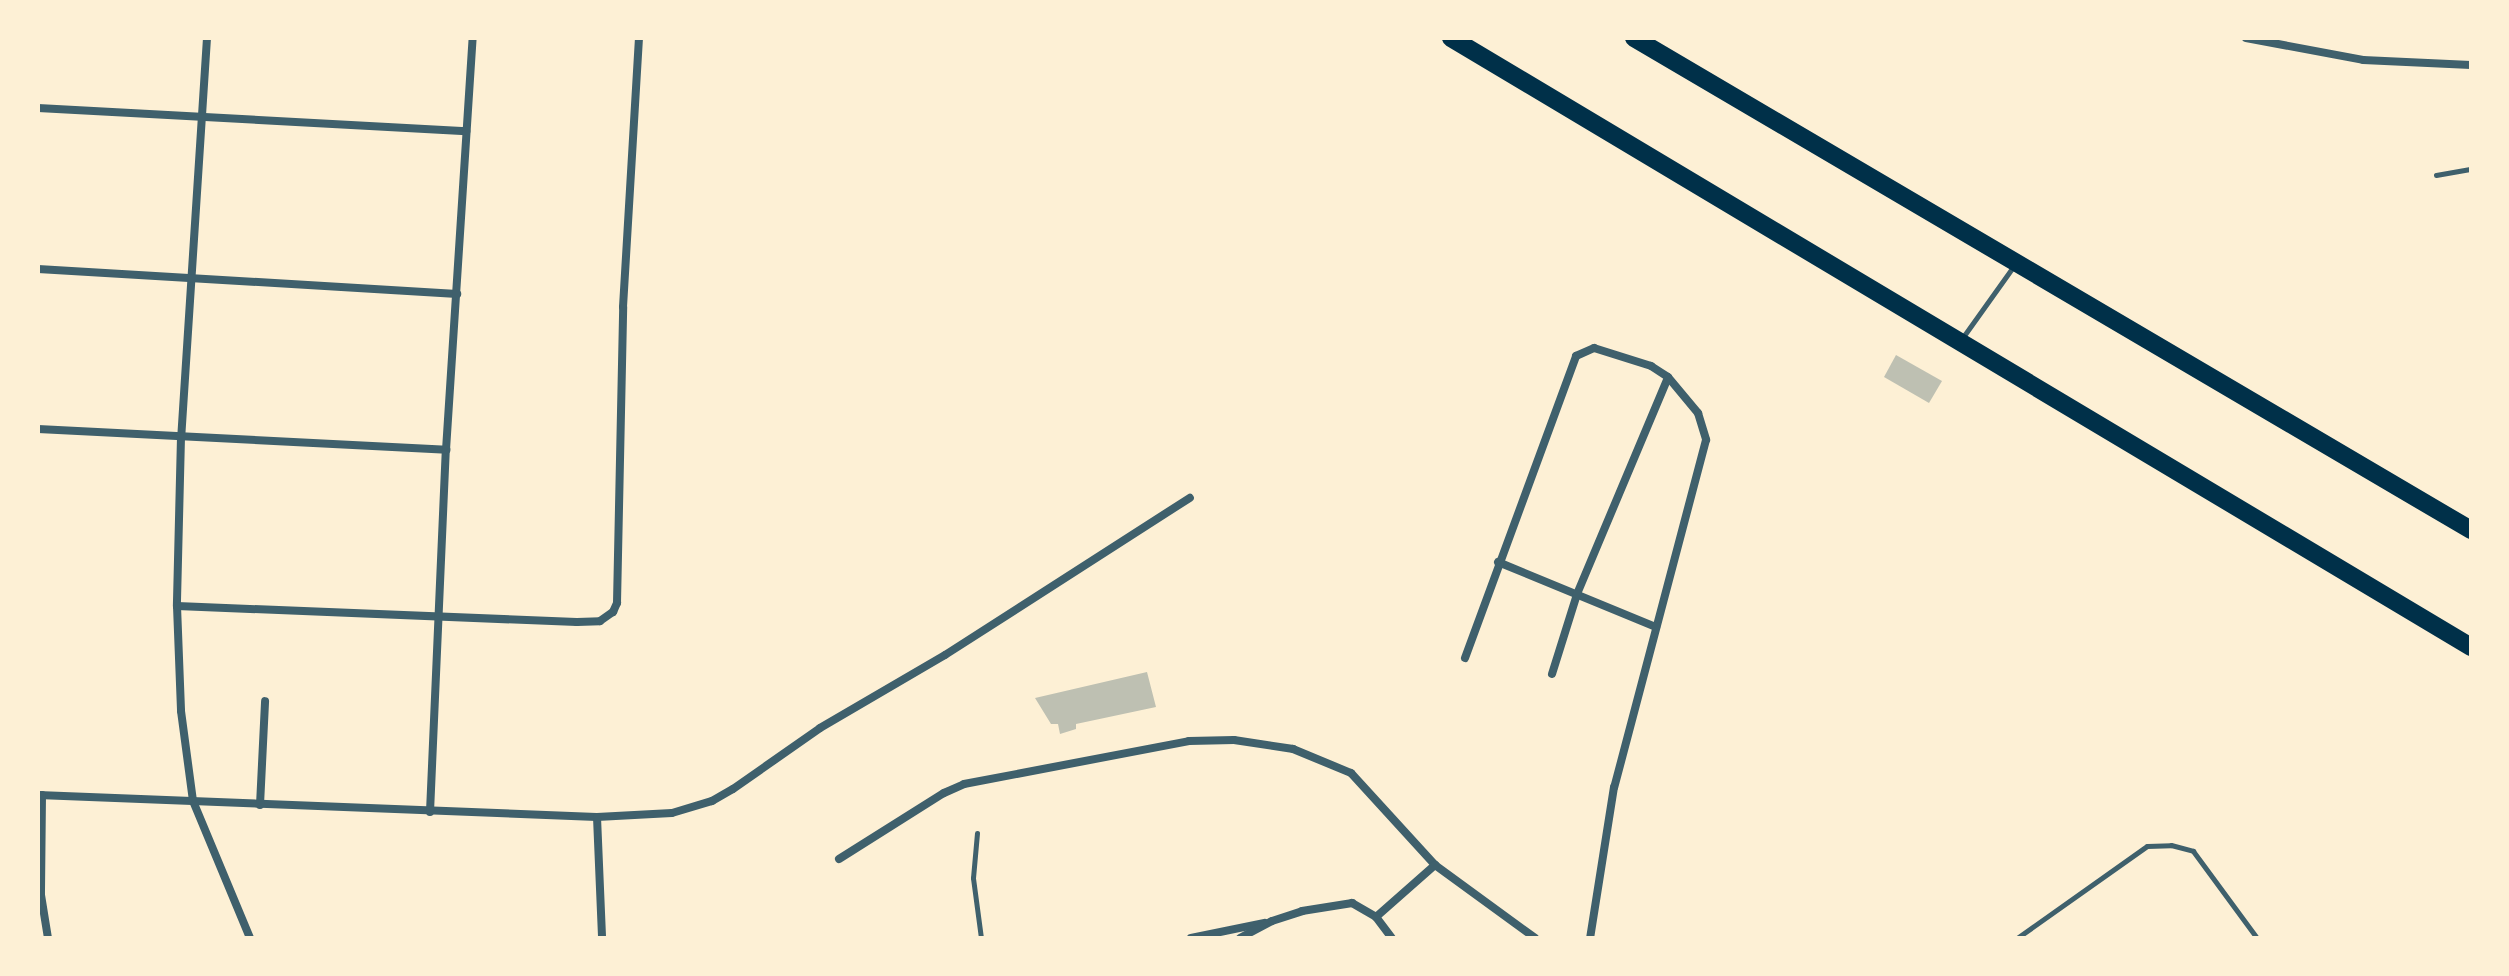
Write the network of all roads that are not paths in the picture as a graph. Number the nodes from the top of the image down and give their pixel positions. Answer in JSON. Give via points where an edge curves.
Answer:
{"nodes":[{"id":1,"x":207,"y":38,"type":"edge"},
{"id":2,"x":473,"y":38,"type":"edge"},
{"id":3,"x":639,"y":38,"type":"edge"},
{"id":4,"x":1451,"y":38,"type":"edge"},
{"id":5,"x":1634,"y":38,"type":"edge"},
{"id":6,"x":2246,"y":38,"type":"edge"},
{"id":7,"x":2471,"y":65,"type":"edge"},
{"id":8,"x":38,"y":108,"type":"edge"},
{"id":9,"x":203,"y":115,"type":"junction"},
{"id":10,"x":466,"y":131,"type":"junction"},
{"id":11,"x":2471,"y":169,"type":"edge"},
{"id":12,"x":2436,"y":175,"type":"dead end"},
{"id":13,"x":2015,"y":263,"type":"junction"},
{"id":14,"x":38,"y":269,"type":"edge"},
{"id":15,"x":192,"y":279,"type":"junction"},
{"id":16,"x":457,"y":294,"type":"junction"},
{"id":17,"x":1960,"y":342,"type":"junction"},
{"id":18,"x":1668,"y":377,"type":"junction"},
{"id":19,"x":38,"y":429,"type":"edge"},
{"id":20,"x":181,"y":437,"type":"junction"},
{"id":21,"x":446,"y":450,"type":"junction"},
{"id":22,"x":1190,"y":498,"type":"dead end"},
{"id":23,"x":2471,"y":530,"type":"edge"},
{"id":24,"x":1498,"y":562,"type":"junction"},
{"id":25,"x":1577,"y":594,"type":"junction"},
{"id":26,"x":177,"y":606,"type":"junction"},
{"id":27,"x":438,"y":617,"type":"junction"},
{"id":28,"x":1656,"y":627,"type":"junction"},
{"id":29,"x":2471,"y":647,"type":"edge"},
{"id":30,"x":1465,"y":658,"type":"dead end"},
{"id":31,"x":1552,"y":674,"type":"dead end"},
{"id":32,"x":265,"y":701,"type":"dead end"},
{"id":33,"x":40,"y":795,"type":"edge"},
{"id":34,"x":193,"y":801,"type":"junction"},
{"id":35,"x":260,"y":805,"type":"junction"},
{"id":36,"x":430,"y":812,"type":"junction"},
{"id":37,"x":597,"y":817,"type":"junction"},
{"id":38,"x":977,"y":833,"type":"dead end"},
{"id":39,"x":839,"y":859,"type":"dead end"},
{"id":40,"x":1435,"y":865,"type":"junction"},
{"id":41,"x":1376,"y":917,"type":"junction"},
{"id":42,"x":1272,"y":921,"type":"junction"},
{"id":43,"x":48,"y":938,"type":"edge"},
{"id":44,"x":250,"y":938,"type":"edge"},
{"id":45,"x":602,"y":938,"type":"edge"},
{"id":46,"x":981,"y":938,"type":"edge"},
{"id":47,"x":1191,"y":938,"type":"edge"},
{"id":48,"x":1240,"y":938,"type":"edge"},
{"id":49,"x":1392,"y":938,"type":"edge"},
{"id":50,"x":1535,"y":938,"type":"edge"},
{"id":51,"x":1590,"y":938,"type":"edge"},
{"id":52,"x":2017,"y":938,"type":"edge"},
{"id":53,"x":2257,"y":938,"type":"edge"}],
"edges":[{"from":1,"to":9,"type":"street"},
{"from":2,"to":10,"type":"street"},
{"from":3,"to":27,"type":"street","via":[[623,307],[617,603],[600,621]]},
{"from":4,"to":17,"type":"highway"},
{"from":5,"to":13,"type":"highway"},
{"from":6,"to":7,"type":"street","via":[[2363,60]]},
{"from":8,"to":9,"type":"street"},
{"from":9,"to":10,"type":"street"},
{"from":9,"to":15,"type":"street"},
{"from":10,"to":16,"type":"street"},
{"from":11,"to":12,"type":"lane"},
{"from":13,"to":17,"type":"lane"},
{"from":13,"to":23,"type":"highway"},
{"from":14,"to":15,"type":"street"},
{"from":15,"to":16,"type":"street"},
{"from":15,"to":20,"type":"street"},
{"from":16,"to":21,"type":"street"},
{"from":17,"to":29,"type":"highway"},
{"from":18,"to":24,"type":"street","via":[[1651,366],[1594,348],[1576,356]]},
{"from":18,"to":25,"type":"street"},
{"from":18,"to":28,"type":"street","via":[[1698,413],[1706,440]]},
{"from":19,"to":20,"type":"street"},
{"from":20,"to":21,"type":"street"},
{"from":20,"to":26,"type":"street"},
{"from":21,"to":27,"type":"street"},
{"from":22,"to":37,"type":"street","via":[[712,801],[672,813]]},
{"from":24,"to":25,"type":"street"},
{"from":24,"to":30,"type":"street"},
{"from":25,"to":28,"type":"street"},
{"from":25,"to":31,"type":"street"},
{"from":26,"to":27,"type":"street"},
{"from":26,"to":34,"type":"street","via":[[181,711]]},
{"from":27,"to":36,"type":"street"},
{"from":28,"to":51,"type":"street","via":[[1614,787]]},
{"from":32,"to":35,"type":"street"},
{"from":33,"to":34,"type":"street"},
{"from":33,"to":43,"type":"street","via":[[41,895]]},
{"from":34,"to":35,"type":"street"},
{"from":34,"to":44,"type":"street"},
{"from":35,"to":36,"type":"street"},
{"from":36,"to":37,"type":"street"},
{"from":37,"to":45,"type":"street"},
{"from":38,"to":46,"type":"lane","via":[[973,878]]},
{"from":39,"to":40,"type":"street","via":[[964,784],[1189,741],[1234,740],[1293,749],[1351,773]]},
{"from":40,"to":41,"type":"street"},
{"from":40,"to":50,"type":"street"},
{"from":41,"to":42,"type":"street","via":[[1352,903]]},
{"from":41,"to":49,"type":"street"},
{"from":42,"to":47,"type":"street"},
{"from":42,"to":48,"type":"street"},
{"from":52,"to":53,"type":"lane","via":[[2147,846],[2171,845],[2193,851]]}]}
